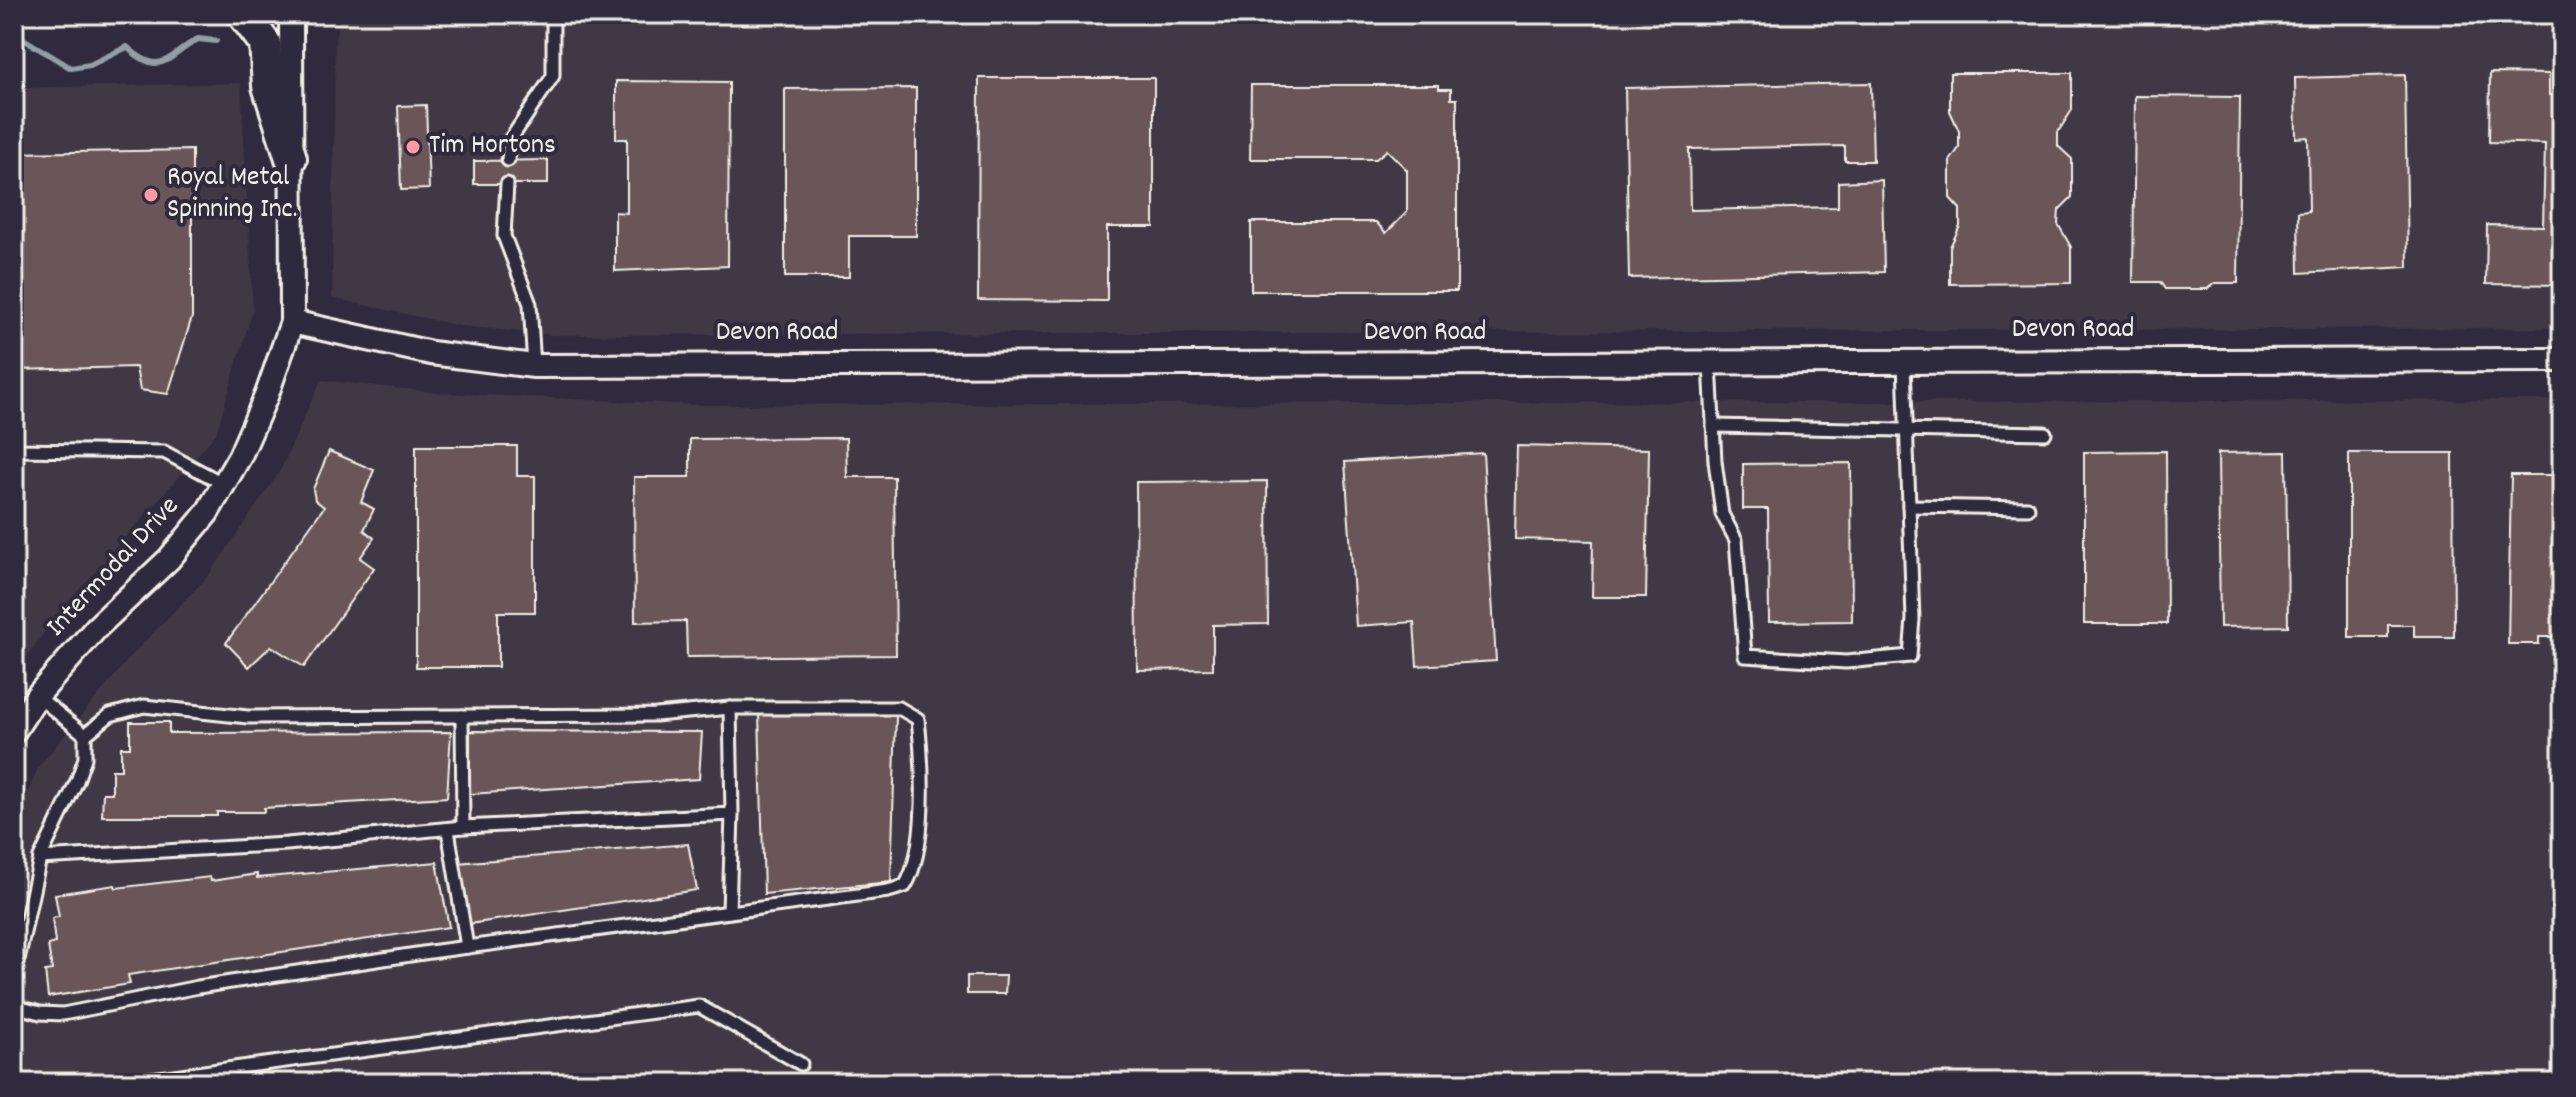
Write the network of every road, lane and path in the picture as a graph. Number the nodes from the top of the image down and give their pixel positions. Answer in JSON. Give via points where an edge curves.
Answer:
{"nodes":[{"id":1,"x":243,"y":14,"type":"edge"},
{"id":2,"x":291,"y":14,"type":"edge"},
{"id":3,"x":553,"y":14,"type":"edge"},
{"id":4,"x":291,"y":158,"type":"junction"},
{"id":5,"x":508,"y":160,"type":"dead end"},
{"id":6,"x":507,"y":184,"type":"dead end"},
{"id":7,"x":292,"y":322,"type":"junction"},
{"id":8,"x":2562,"y":360,"type":"edge"},
{"id":9,"x":1904,"y":362,"type":"junction"},
{"id":10,"x":1710,"y":363,"type":"junction"},
{"id":11,"x":534,"y":366,"type":"junction"},
{"id":12,"x":1713,"y":426,"type":"junction"},
{"id":13,"x":1906,"y":428,"type":"junction"},
{"id":14,"x":2045,"y":433,"type":"dead end"},
{"id":15,"x":14,"y":450,"type":"edge"},
{"id":16,"x":224,"y":484,"type":"junction"},
{"id":17,"x":1909,"y":506,"type":"junction"},
{"id":18,"x":2028,"y":508,"type":"dead end"},
{"id":19,"x":37,"y":696,"type":"junction"},
{"id":20,"x":730,"y":708,"type":"junction"},
{"id":21,"x":462,"y":716,"type":"junction"},
{"id":22,"x":14,"y":731,"type":"edge"},
{"id":23,"x":85,"y":735,"type":"junction"},
{"id":24,"x":732,"y":814,"type":"junction"},
{"id":25,"x":463,"y":827,"type":"junction"},
{"id":26,"x":448,"y":830,"type":"junction"},
{"id":27,"x":40,"y":858,"type":"junction"},
{"id":28,"x":729,"y":912,"type":"junction"},
{"id":29,"x":467,"y":947,"type":"junction"},
{"id":30,"x":14,"y":979,"type":"edge"},
{"id":31,"x":14,"y":1006,"type":"edge"},
{"id":32,"x":801,"y":1064,"type":"dead end"},
{"id":33,"x":121,"y":1083,"type":"edge"}],
"edges":[{"from":1,"to":4,"type":"main road","via":[[265,43],[268,86]]},
{"from":2,"to":4,"type":"street","name":"Intermodal Drive"},
{"from":3,"to":5,"type":"lane","via":[[553,76],[510,140]]},
{"from":4,"to":7,"type":"street","name":"Intermodal Drive"},
{"from":6,"to":11,"type":"lane","via":[[504,236],[530,304]]},
{"from":7,"to":11,"type":"street","name":"Devon Road","via":[[431,353]]},
{"from":7,"to":16,"type":"street","name":"Intermodal Drive","via":[[267,394]]},
{"from":8,"to":9,"type":"street","name":"Devon Road"},
{"from":9,"to":10,"type":"street","name":"Devon Road"},
{"from":9,"to":13,"type":"lane"},
{"from":10,"to":11,"type":"street","name":"Devon Road"},
{"from":10,"to":12,"type":"lane"},
{"from":12,"to":13,"type":"lane"},
{"from":12,"to":17,"type":"lane","via":[[1722,514],[1736,540],[1745,656],[1846,662],[1910,656]]},
{"from":13,"to":14,"type":"lane"},
{"from":13,"to":17,"type":"lane"},
{"from":15,"to":16,"type":"lane","via":[[164,452]]},
{"from":16,"to":19,"type":"street","name":"Intermodal Drive","via":[[169,559],[97,627]]},
{"from":17,"to":18,"type":"lane"},
{"from":19,"to":22,"type":"street","name":"Intermodal Drive"},
{"from":19,"to":23,"type":"lane"},
{"from":20,"to":21,"type":"lane","via":[[656,715]]},
{"from":20,"to":24,"type":"lane"},
{"from":20,"to":28,"type":"lane","via":[[882,706],[909,713],[918,719],[920,815],[914,872],[905,886]]},
{"from":21,"to":23,"type":"lane","via":[[248,717],[144,706],[110,715]]},
{"from":21,"to":25,"type":"lane"},
{"from":23,"to":27,"type":"lane","via":[[77,781]]},
{"from":24,"to":25,"type":"lane"},
{"from":24,"to":28,"type":"lane"},
{"from":25,"to":26,"type":"lane"},
{"from":26,"to":27,"type":"lane"},
{"from":26,"to":29,"type":"lane"},
{"from":27,"to":30,"type":"lane"},
{"from":28,"to":29,"type":"lane"},
{"from":29,"to":31,"type":"lane","via":[[198,987],[63,1014]]},
{"from":32,"to":33,"type":"lane","via":[[699,1006]]}]}
